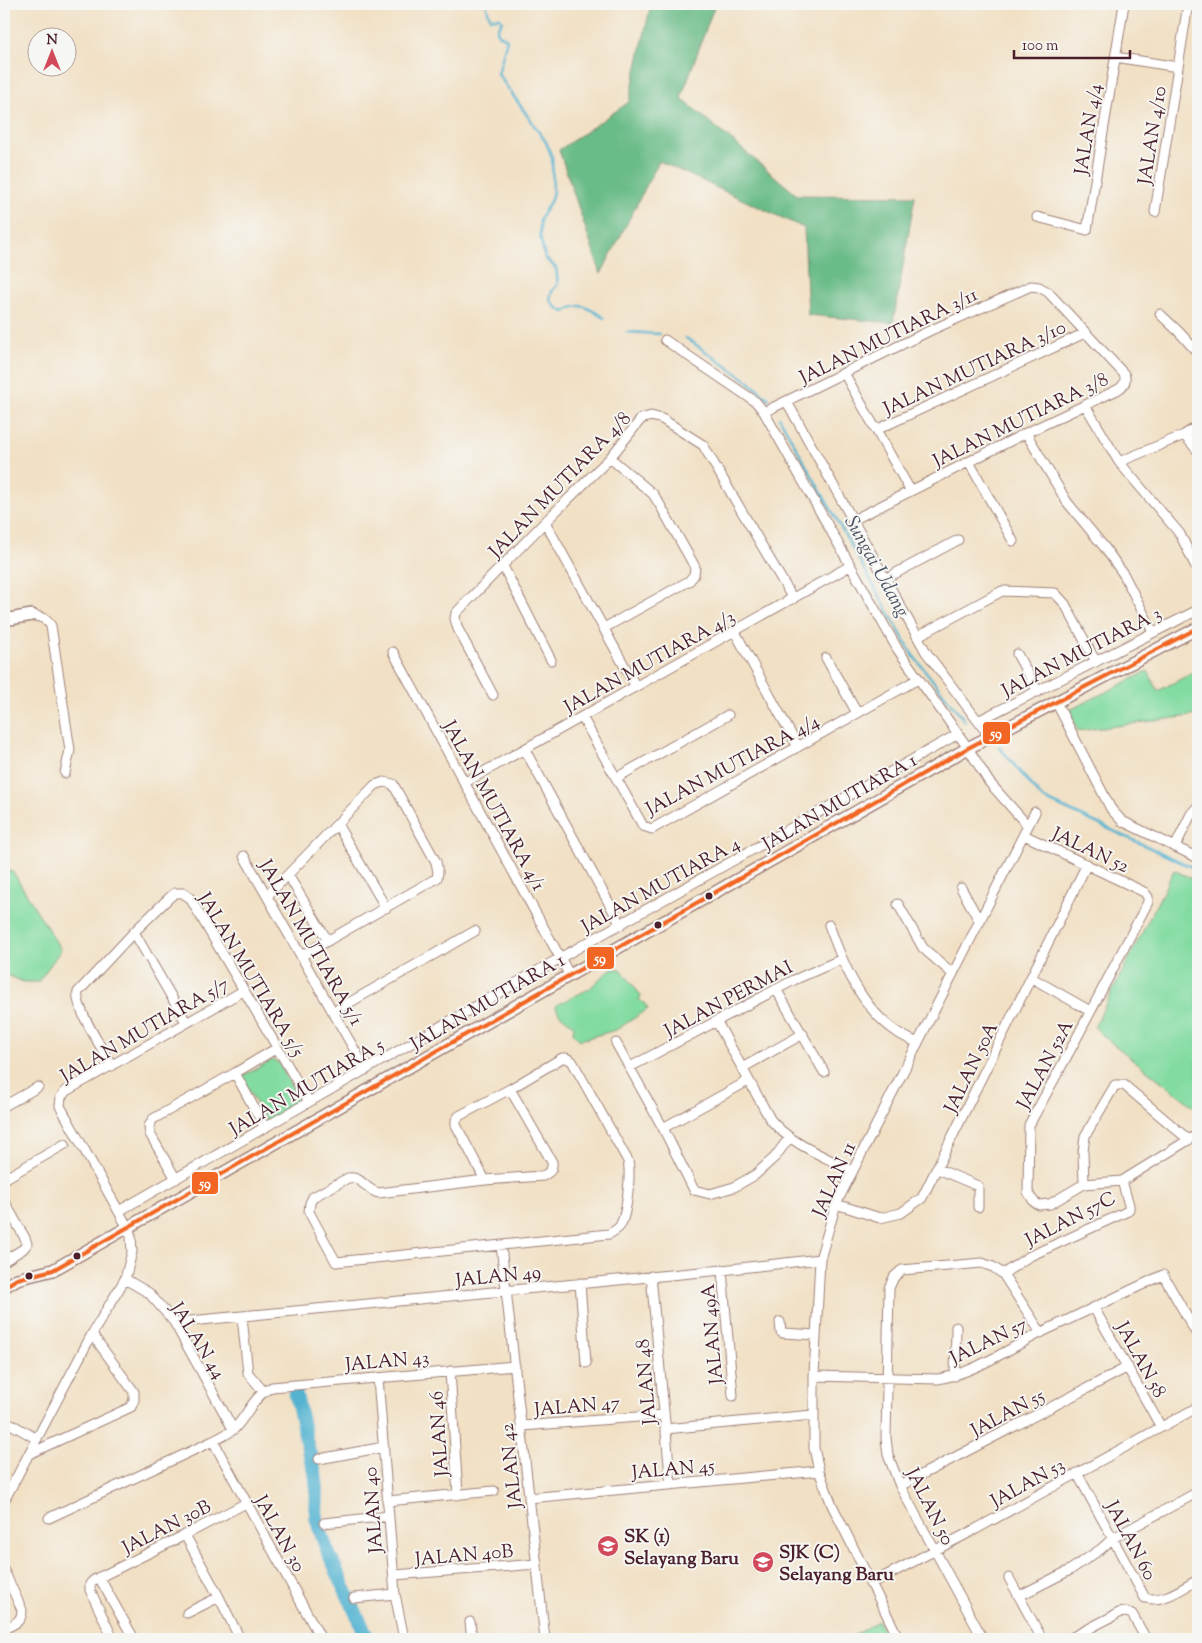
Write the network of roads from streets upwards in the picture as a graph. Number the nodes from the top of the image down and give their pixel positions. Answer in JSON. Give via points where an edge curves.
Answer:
{"nodes":[{"id":1,"x":1124,"y":4,"type":"edge"},
{"id":2,"x":1188,"y":4,"type":"edge"},
{"id":3,"x":1115,"y":56,"type":"junction"},
{"id":4,"x":1178,"y":67,"type":"junction"},
{"id":5,"x":1154,"y":212,"type":"dead end"},
{"id":6,"x":1037,"y":217,"type":"dead end"},
{"id":7,"x":1026,"y":288,"type":"joint"},
{"id":8,"x":1160,"y":314,"type":"dead end"},
{"id":9,"x":1085,"y":333,"type":"junction"},
{"id":10,"x":665,"y":340,"type":"dead end"},
{"id":11,"x":1198,"y":354,"type":"edge"},
{"id":12,"x":844,"y":373,"type":"junction"},
{"id":13,"x":787,"y":402,"type":"junction"},
{"id":14,"x":1086,"y":405,"type":"junction"},
{"id":15,"x":764,"y":412,"type":"junction"},
{"id":16,"x":1198,"y":426,"type":"edge"},
{"id":17,"x":876,"y":430,"type":"junction"},
{"id":18,"x":1026,"y":433,"type":"junction"},
{"id":19,"x":1184,"y":435,"type":"junction"},
{"id":20,"x":1198,"y":451,"type":"edge"},
{"id":21,"x":610,"y":458,"type":"junction"},
{"id":22,"x":969,"y":462,"type":"junction"},
{"id":23,"x":1119,"y":462,"type":"junction"},
{"id":24,"x":910,"y":490,"type":"junction"},
{"id":25,"x":853,"y":520,"type":"junction"},
{"id":26,"x":545,"y":522,"type":"junction"},
{"id":27,"x":958,"y":540,"type":"dead end"},
{"id":28,"x":1013,"y":541,"type":"dead end"},
{"id":29,"x":503,"y":566,"type":"junction"},
{"id":30,"x":850,"y":566,"type":"junction"},
{"id":31,"x":1198,"y":571,"type":"edge"},
{"id":32,"x":885,"y":578,"type":"junction"},
{"id":33,"x":792,"y":599,"type":"junction"},
{"id":34,"x":1198,"y":610,"type":"edge"},
{"id":35,"x":32,"y":615,"type":"joint"},
{"id":36,"x":4,"y":620,"type":"edge"},
{"id":37,"x":604,"y":628,"type":"junction"},
{"id":38,"x":1198,"y":628,"type":"edge"},
{"id":39,"x":734,"y":632,"type":"junction"},
{"id":40,"x":1153,"y":632,"type":"junction"},
{"id":41,"x":918,"y":636,"type":"junction"},
{"id":42,"x":393,"y":652,"type":"dead end"},
{"id":43,"x":1017,"y":654,"type":"dead end"},
{"id":44,"x":826,"y":658,"type":"dead end"},
{"id":45,"x":551,"y":660,"type":"dead end"},
{"id":46,"x":1096,"y":662,"type":"junction"},
{"id":47,"x":918,"y":679,"type":"junction"},
{"id":48,"x":636,"y":687,"type":"junction"},
{"id":49,"x":1038,"y":692,"type":"junction"},
{"id":50,"x":493,"y":696,"type":"dead end"},
{"id":51,"x":1056,"y":702,"type":"junction"},
{"id":52,"x":857,"y":713,"type":"junction"},
{"id":53,"x":728,"y":715,"type":"dead end"},
{"id":54,"x":582,"y":717,"type":"junction"},
{"id":55,"x":978,"y":721,"type":"junction"},
{"id":56,"x":958,"y":734,"type":"junction"},
{"id":57,"x":990,"y":737,"type":"junction"},
{"id":58,"x":798,"y":747,"type":"junction"},
{"id":59,"x":968,"y":748,"type":"junction"},
{"id":60,"x":525,"y":750,"type":"junction"},
{"id":61,"x":66,"y":773,"type":"dead end"},
{"id":62,"x":616,"y":778,"type":"junction"},
{"id":63,"x":464,"y":783,"type":"junction"},
{"id":64,"x":1198,"y":806,"type":"edge"},
{"id":65,"x":1035,"y":812,"type":"dead end"},
{"id":66,"x":337,"y":824,"type":"junction"},
{"id":67,"x":1026,"y":830,"type":"junction"},
{"id":68,"x":1175,"y":847,"type":"junction"},
{"id":69,"x":244,"y":856,"type":"dead end"},
{"id":70,"x":1198,"y":858,"type":"edge"},
{"id":71,"x":1087,"y":864,"type":"junction"},
{"id":72,"x":288,"y":875,"type":"junction"},
{"id":73,"x":961,"y":888,"type":"dead end"},
{"id":74,"x":1144,"y":892,"type":"joint"},
{"id":75,"x":267,"y":896,"type":"junction"},
{"id":76,"x":898,"y":904,"type":"dead end"},
{"id":77,"x":386,"y":908,"type":"junction"},
{"id":78,"x":980,"y":922,"type":"junction"},
{"id":79,"x":621,"y":925,"type":"junction"},
{"id":80,"x":829,"y":925,"type":"dead end"},
{"id":81,"x":475,"y":931,"type":"dead end"},
{"id":82,"x":134,"y":932,"type":"junction"},
{"id":83,"x":328,"y":941,"type":"junction"},
{"id":84,"x":301,"y":956,"type":"junction"},
{"id":85,"x":560,"y":958,"type":"junction"},
{"id":86,"x":842,"y":959,"type":"junction"},
{"id":87,"x":570,"y":974,"type":"junction"},
{"id":88,"x":953,"y":974,"type":"junction"},
{"id":89,"x":1032,"y":978,"type":"junction"},
{"id":90,"x":776,"y":990,"type":"junction"},
{"id":91,"x":243,"y":991,"type":"junction"},
{"id":92,"x":1090,"y":1011,"type":"junction"},
{"id":93,"x":333,"y":1012,"type":"junction"},
{"id":94,"x":186,"y":1022,"type":"junction"},
{"id":95,"x":717,"y":1022,"type":"junction"},
{"id":96,"x":803,"y":1034,"type":"junction"},
{"id":97,"x":616,"y":1043,"type":"dead end"},
{"id":98,"x":918,"y":1043,"type":"junction"},
{"id":99,"x":277,"y":1048,"type":"junction"},
{"id":100,"x":112,"y":1066,"type":"junction"},
{"id":101,"x":630,"y":1067,"type":"junction"},
{"id":102,"x":742,"y":1068,"type":"junction"},
{"id":103,"x":366,"y":1070,"type":"junction"},
{"id":104,"x":824,"y":1072,"type":"dead end"},
{"id":105,"x":235,"y":1073,"type":"junction"},
{"id":106,"x":748,"y":1081,"type":"junction"},
{"id":107,"x":38,"y":1087,"type":"dead end"},
{"id":108,"x":510,"y":1089,"type":"junction"},
{"id":109,"x":309,"y":1102,"type":"junction"},
{"id":110,"x":4,"y":1106,"type":"edge"},
{"id":111,"x":265,"y":1128,"type":"junction"},
{"id":112,"x":663,"y":1128,"type":"junction"},
{"id":113,"x":1198,"y":1134,"type":"edge"},
{"id":114,"x":789,"y":1138,"type":"junction"},
{"id":115,"x":1188,"y":1140,"type":"junction"},
{"id":116,"x":65,"y":1144,"type":"dead end"},
{"id":117,"x":938,"y":1169,"type":"junction"},
{"id":118,"x":852,"y":1171,"type":"junction"},
{"id":119,"x":4,"y":1179,"type":"edge"},
{"id":120,"x":176,"y":1179,"type":"junction"},
{"id":121,"x":485,"y":1180,"type":"junction"},
{"id":122,"x":1122,"y":1181,"type":"junction"},
{"id":123,"x":1084,"y":1184,"type":"junction"},
{"id":124,"x":4,"y":1201,"type":"edge"},
{"id":125,"x":836,"y":1204,"type":"junction"},
{"id":126,"x":978,"y":1206,"type":"dead end"},
{"id":127,"x":119,"y":1211,"type":"junction"},
{"id":128,"x":128,"y":1228,"type":"junction"},
{"id":129,"x":501,"y":1245,"type":"junction"},
{"id":130,"x":820,"y":1259,"type":"junction"},
{"id":131,"x":4,"y":1261,"type":"edge"},
{"id":132,"x":722,"y":1270,"type":"junction"},
{"id":133,"x":1003,"y":1274,"type":"junction"},
{"id":134,"x":651,"y":1276,"type":"junction"},
{"id":135,"x":125,"y":1279,"type":"junction"},
{"id":136,"x":580,"y":1283,"type":"junction"},
{"id":137,"x":4,"y":1286,"type":"edge"},
{"id":138,"x":506,"y":1290,"type":"junction"},
{"id":139,"x":1094,"y":1308,"type":"junction"},
{"id":140,"x":242,"y":1316,"type":"junction"},
{"id":141,"x":180,"y":1322,"type":"dead end"},
{"id":142,"x":780,"y":1322,"type":"dead end"},
{"id":143,"x":956,"y":1327,"type":"dead end"},
{"id":144,"x":1041,"y":1333,"type":"junction"},
{"id":145,"x":92,"y":1334,"type":"junction"},
{"id":146,"x":816,"y":1334,"type":"junction"},
{"id":147,"x":1198,"y":1336,"type":"edge"},
{"id":148,"x":586,"y":1363,"type":"dead end"},
{"id":149,"x":516,"y":1366,"type":"junction"},
{"id":150,"x":1128,"y":1367,"type":"junction"},
{"id":151,"x":450,"y":1371,"type":"junction"},
{"id":152,"x":814,"y":1376,"type":"junction"},
{"id":153,"x":955,"y":1376,"type":"junction"},
{"id":154,"x":378,"y":1378,"type":"junction"},
{"id":155,"x":887,"y":1378,"type":"junction"},
{"id":156,"x":263,"y":1391,"type":"junction"},
{"id":157,"x":733,"y":1396,"type":"dead end"},
{"id":158,"x":1198,"y":1407,"type":"edge"},
{"id":159,"x":664,"y":1414,"type":"junction"},
{"id":160,"x":813,"y":1415,"type":"junction"},
{"id":161,"x":4,"y":1420,"type":"edge"},
{"id":162,"x":522,"y":1426,"type":"junction"},
{"id":163,"x":1162,"y":1427,"type":"junction"},
{"id":164,"x":233,"y":1429,"type":"junction"},
{"id":165,"x":665,"y":1429,"type":"junction"},
{"id":166,"x":37,"y":1439,"type":"junction"},
{"id":167,"x":213,"y":1442,"type":"junction"},
{"id":168,"x":384,"y":1447,"type":"junction"},
{"id":169,"x":29,"y":1454,"type":"junction"},
{"id":170,"x":319,"y":1459,"type":"dead end"},
{"id":171,"x":819,"y":1471,"type":"junction"},
{"id":172,"x":1077,"y":1473,"type":"junction"},
{"id":173,"x":671,"y":1485,"type":"junction"},
{"id":174,"x":900,"y":1486,"type":"junction"},
{"id":175,"x":494,"y":1491,"type":"dead end"},
{"id":176,"x":1198,"y":1492,"type":"edge"},
{"id":177,"x":458,"y":1494,"type":"junction"},
{"id":178,"x":5,"y":1497,"type":"edge"},
{"id":179,"x":529,"y":1498,"type":"junction"},
{"id":180,"x":388,"y":1501,"type":"junction"},
{"id":181,"x":246,"y":1503,"type":"junction"},
{"id":182,"x":389,"y":1516,"type":"junction"},
{"id":183,"x":49,"y":1518,"type":"dead end"},
{"id":184,"x":324,"y":1523,"type":"dead end"},
{"id":185,"x":185,"y":1535,"type":"junction"},
{"id":186,"x":1113,"y":1538,"type":"junction"},
{"id":187,"x":934,"y":1550,"type":"junction"},
{"id":188,"x":537,"y":1564,"type":"junction"},
{"id":189,"x":4,"y":1571,"type":"edge"},
{"id":190,"x":394,"y":1575,"type":"junction"},
{"id":191,"x":99,"y":1577,"type":"junction"},
{"id":192,"x":1009,"y":1578,"type":"dead end"},
{"id":193,"x":1198,"y":1580,"type":"edge"},
{"id":194,"x":870,"y":1584,"type":"junction"},
{"id":195,"x":395,"y":1594,"type":"junction"},
{"id":196,"x":1019,"y":1596,"type":"junction"},
{"id":197,"x":219,"y":1597,"type":"junction"},
{"id":198,"x":354,"y":1598,"type":"dead end"},
{"id":199,"x":187,"y":1613,"type":"dead end"},
{"id":200,"x":470,"y":1622,"type":"dead end"},
{"id":201,"x":4,"y":1629,"type":"edge"},
{"id":202,"x":113,"y":1639,"type":"edge"},
{"id":203,"x":134,"y":1639,"type":"edge"},
{"id":204,"x":240,"y":1639,"type":"edge"},
{"id":205,"x":321,"y":1639,"type":"edge"},
{"id":206,"x":404,"y":1639,"type":"edge"},
{"id":207,"x":472,"y":1639,"type":"edge"},
{"id":208,"x":546,"y":1639,"type":"edge"},
{"id":209,"x":899,"y":1639,"type":"edge"},
{"id":210,"x":982,"y":1639,"type":"edge"},
{"id":211,"x":1042,"y":1639,"type":"edge"},
{"id":212,"x":1069,"y":1639,"type":"edge"},
{"id":213,"x":1146,"y":1639,"type":"edge"}],
"edges":[{"from":1,"to":3,"type":"street","name":"JALAN 4/4"},
{"from":2,"to":4,"type":"street","name":"JALAN 4/10"},
{"from":3,"to":4,"type":"street"},
{"from":3,"to":6,"type":"street","name":"JALAN 4/4","via":[[1087,230]]},
{"from":4,"to":5,"type":"street","name":"JALAN 4/10"},
{"from":7,"to":9,"type":"street","name":"JALAN MUTIARA 3/8","via":[[1044,289]]},
{"from":7,"to":12,"type":"street","name":"JALAN MUTIARA 3/11"},
{"from":8,"to":11,"type":"street"},
{"from":9,"to":14,"type":"street","name":"JALAN MUTIARA 3/8","via":[[1124,374],[1125,380],[1122,387]]},
{"from":9,"to":17,"type":"street","name":"JALAN MUTIARA 3/10"},
{"from":10,"to":15,"type":"street","via":[[756,402]]},
{"from":12,"to":13,"type":"street","name":"JALAN MUTIARA 3/11"},
{"from":12,"to":17,"type":"street"},
{"from":13,"to":15,"type":"street","name":"JALAN MUTIARA 3/11"},
{"from":13,"to":25,"type":"street"},
{"from":14,"to":18,"type":"street","name":"JALAN MUTIARA 3/8"},
{"from":14,"to":23,"type":"street"},
{"from":15,"to":30,"type":"street"},
{"from":16,"to":19,"type":"street"},
{"from":17,"to":24,"type":"street"},
{"from":18,"to":22,"type":"street","name":"JALAN MUTIARA 3/8"},
{"from":18,"to":40,"type":"street","via":[[1067,502],[1124,576]]},
{"from":19,"to":20,"type":"street"},
{"from":19,"to":23,"type":"street"},
{"from":21,"to":26,"type":"street","name":"JALAN MUTIARA 4/8"},
{"from":21,"to":33,"type":"street","name":"JALAN MUTIARA 4/8","via":[[641,419],[651,416],[662,419],[703,445]]},
{"from":21,"to":37,"type":"street","via":[[653,494],[696,567],[689,581]]},
{"from":22,"to":24,"type":"street","name":"JALAN MUTIARA 3/8"},
{"from":22,"to":28,"type":"street"},
{"from":23,"to":31,"type":"street","via":[[1180,534]]},
{"from":24,"to":25,"type":"street","name":"JALAN MUTIARA 3/8"},
{"from":25,"to":32,"type":"street"},
{"from":26,"to":29,"type":"street","name":"JALAN MUTIARA 4/8"},
{"from":26,"to":37,"type":"street"},
{"from":27,"to":32,"type":"street"},
{"from":29,"to":45,"type":"street"},
{"from":29,"to":50,"type":"street","name":"JALAN MUTIARA 4/8","via":[[456,613],[455,619]]},
{"from":30,"to":33,"type":"street","name":"JALAN MUTIARA 4/3"},
{"from":30,"to":47,"type":"street"},
{"from":32,"to":41,"type":"street"},
{"from":33,"to":39,"type":"street","name":"JALAN MUTIARA 4/3"},
{"from":34,"to":40,"type":"street","name":"JALAN MUTIARA 3"},
{"from":35,"to":36,"type":"street"},
{"from":35,"to":61,"type":"street","via":[[41,616],[51,626],[70,750]]},
{"from":37,"to":48,"type":"street"},
{"from":38,"to":51,"type":"street","name":"JALAN MUTIARA 1"},
{"from":39,"to":48,"type":"street","name":"JALAN MUTIARA 4/3"},
{"from":39,"to":58,"type":"street"},
{"from":40,"to":46,"type":"street","name":"JALAN MUTIARA 3"},
{"from":41,"to":46,"type":"street","via":[[1002,591],[1055,593],[1065,604]]},
{"from":41,"to":55,"type":"street","via":[[926,652]]},
{"from":42,"to":63,"type":"street","name":"JALAN MUTIARA 4/1"},
{"from":43,"to":49,"type":"street"},
{"from":44,"to":52,"type":"street"},
{"from":46,"to":49,"type":"street","name":"JALAN MUTIARA 3"},
{"from":47,"to":52,"type":"street","name":"JALAN MUTIARA 4/4"},
{"from":47,"to":56,"type":"street"},
{"from":48,"to":54,"type":"street","name":"JALAN MUTIARA 4/3"},
{"from":49,"to":55,"type":"street","name":"JALAN MUTIARA 3"},
{"from":51,"to":57,"type":"street","name":"JALAN MUTIARA 1"},
{"from":51,"to":68,"type":"street","via":[[1111,808],[1122,821]]},
{"from":52,"to":58,"type":"street","name":"JALAN MUTIARA 4/4"},
{"from":53,"to":62,"type":"street"},
{"from":54,"to":60,"type":"street","name":"JALAN MUTIARA 4/3"},
{"from":54,"to":62,"type":"street","name":"JALAN MUTIARA 4/4"},
{"from":55,"to":57,"type":"street"},
{"from":56,"to":59,"type":"street"},
{"from":56,"to":79,"type":"street","name":"JALAN MUTIARA 4"},
{"from":57,"to":59,"type":"street","name":"JALAN MUTIARA 1"},
{"from":58,"to":62,"type":"street","name":"JALAN MUTIARA 4/4","via":[[652,829],[643,826]]},
{"from":59,"to":67,"type":"street"},
{"from":59,"to":87,"type":"street","name":"JALAN MUTIARA 1"},
{"from":60,"to":63,"type":"street","name":"JALAN MUTIARA 4/3"},
{"from":60,"to":79,"type":"street"},
{"from":63,"to":85,"type":"street","name":"JALAN MUTIARA 4/1"},
{"from":64,"to":68,"type":"street"},
{"from":65,"to":67,"type":"street","name":"JALAN 11"},
{"from":66,"to":72,"type":"street"},
{"from":66,"to":77,"type":"street"},
{"from":66,"to":77,"type":"street","via":[[375,785],[392,784],[436,862],[438,872],[435,880]]},
{"from":67,"to":71,"type":"street","name":"JALAN 52"},
{"from":67,"to":78,"type":"street","name":"JALAN 11"},
{"from":68,"to":70,"type":"street"},
{"from":69,"to":75,"type":"street","name":"JALAN MUTIARA 5/1"},
{"from":71,"to":74,"type":"street","name":"JALAN 52"},
{"from":71,"to":89,"type":"street","name":"JALAN 50A"},
{"from":72,"to":75,"type":"street"},
{"from":72,"to":83,"type":"street"},
{"from":73,"to":78,"type":"street"},
{"from":74,"to":92,"type":"street","name":"JALAN 52A","via":[[1148,902]]},
{"from":75,"to":84,"type":"street","name":"JALAN MUTIARA 5/1"},
{"from":76,"to":88,"type":"street","via":[[924,948]]},
{"from":77,"to":83,"type":"street"},
{"from":78,"to":88,"type":"street","name":"JALAN 11"},
{"from":79,"to":85,"type":"street","name":"JALAN MUTIARA 4"},
{"from":80,"to":86,"type":"street"},
{"from":81,"to":93,"type":"street"},
{"from":82,"to":91,"type":"street","name":"JALAN MUTIARA 5/5","via":[[175,893],[187,894]]},
{"from":82,"to":94,"type":"street"},
{"from":82,"to":100,"type":"street","name":"JALAN MUTIARA 5/5","via":[[80,990],[77,999]]},
{"from":83,"to":84,"type":"street"},
{"from":84,"to":93,"type":"street","name":"JALAN MUTIARA 5/1"},
{"from":85,"to":87,"type":"street","name":"JALAN MUTIARA 4/1"},
{"from":85,"to":103,"type":"street","name":"JALAN MUTIARA 5"},
{"from":86,"to":90,"type":"street","name":"JALAN PERMAI"},
{"from":86,"to":98,"type":"street","via":[[877,1016],[898,1033]]},
{"from":87,"to":128,"type":"street","name":"JALAN MUTIARA 1"},
{"from":88,"to":98,"type":"street","name":"JALAN 11"},
{"from":89,"to":92,"type":"street"},
{"from":89,"to":117,"type":"street","name":"JALAN 50A"},
{"from":90,"to":95,"type":"street","name":"JALAN PERMAI"},
{"from":90,"to":96,"type":"street"},
{"from":91,"to":94,"type":"street","name":"JALAN MUTIARA 5/7"},
{"from":91,"to":99,"type":"street","name":"JALAN MUTIARA 5/5"},
{"from":92,"to":123,"type":"street","name":"JALAN 52A","via":[[1029,1125],[1028,1192],[1034,1202],[1050,1204]]},
{"from":93,"to":103,"type":"street","name":"JALAN MUTIARA 5/1"},
{"from":94,"to":100,"type":"street","name":"JALAN MUTIARA 5/7"},
{"from":95,"to":101,"type":"street","name":"JALAN PERMAI"},
{"from":95,"to":102,"type":"street"},
{"from":96,"to":102,"type":"street"},
{"from":96,"to":104,"type":"street"},
{"from":97,"to":101,"type":"street"},
{"from":98,"to":118,"type":"street","name":"JALAN 11"},
{"from":99,"to":105,"type":"street"},
{"from":99,"to":109,"type":"street","name":"JALAN MUTIARA 5/5"},
{"from":100,"to":127,"type":"street","name":"JALAN MUTIARA 5/7","via":[[64,1092],[60,1104]]},
{"from":101,"to":112,"type":"street"},
{"from":102,"to":106,"type":"street"},
{"from":103,"to":109,"type":"street","name":"JALAN MUTIARA 5"},
{"from":105,"to":111,"type":"street"},
{"from":105,"to":120,"type":"street","via":[[152,1119],[150,1134]]},
{"from":106,"to":112,"type":"street"},
{"from":106,"to":114,"type":"street","via":[[770,1119]]},
{"from":107,"to":110,"type":"street"},
{"from":108,"to":121,"type":"street","via":[[456,1120]]},
{"from":108,"to":121,"type":"street","via":[[552,1162],[552,1168],[543,1176]]},
{"from":108,"to":129,"type":"street","via":[[562,1058],[572,1061],[628,1161],[630,1180],[622,1223],[609,1234]]},
{"from":109,"to":111,"type":"street","name":"JALAN MUTIARA 5"},
{"from":111,"to":120,"type":"street","name":"JALAN MUTIARA 5"},
{"from":112,"to":114,"type":"street","via":[[694,1190],[710,1194],[734,1187],[755,1175],[775,1157]]},
{"from":113,"to":115,"type":"street","name":"JALAN 52A"},
{"from":114,"to":118,"type":"street"},
{"from":115,"to":122,"type":"street","name":"JALAN 52A"},
{"from":115,"to":123,"type":"street","via":[[1124,1085],[1115,1085],[1086,1136]]},
{"from":116,"to":119,"type":"street"},
{"from":117,"to":125,"type":"street","name":"JALAN 50A","via":[[922,1198],[901,1213],[880,1218]]},
{"from":117,"to":126,"type":"street","via":[[978,1186]]},
{"from":118,"to":125,"type":"street","name":"JALAN 11"},
{"from":120,"to":127,"type":"street","name":"JALAN MUTIARA 5"},
{"from":121,"to":129,"type":"street","via":[[379,1193],[352,1177],[313,1196],[309,1212],[336,1262]]},
{"from":122,"to":123,"type":"street","name":"JALAN 52A"},
{"from":122,"to":133,"type":"street","name":"JALAN 57C","via":[[1129,1205],[1126,1212],[1028,1258]]},
{"from":124,"to":131,"type":"street","via":[[27,1244]]},
{"from":125,"to":130,"type":"street","name":"JALAN 11"},
{"from":127,"to":128,"type":"street","name":"JALAN MUTIARA 5/7"},
{"from":128,"to":135,"type":"street","name":"JALAN MUTIARA 5/7","via":[[132,1252]]},
{"from":128,"to":137,"type":"street","name":"JALAN MUTIARA 1","via":[[53,1270],[17,1279]]},
{"from":129,"to":138,"type":"street","name":"JALAN 42"},
{"from":130,"to":132,"type":"street","name":"JALAN 49"},
{"from":130,"to":146,"type":"street","name":"JALAN 11"},
{"from":132,"to":134,"type":"street","name":"JALAN 49"},
{"from":132,"to":157,"type":"street","name":"JALAN 49A"},
{"from":133,"to":144,"type":"street"},
{"from":133,"to":155,"type":"street","name":"JALAN 50","via":[[982,1264],[902,1270],[894,1277],[889,1288]]},
{"from":134,"to":136,"type":"street","name":"JALAN 49"},
{"from":134,"to":159,"type":"street","name":"JALAN 48"},
{"from":135,"to":145,"type":"street","name":"JALAN MUTIARA 5/7"},
{"from":135,"to":164,"type":"street","name":"JALAN 44","via":[[149,1293],[174,1322]]},
{"from":136,"to":138,"type":"street","name":"JALAN 49"},
{"from":136,"to":148,"type":"street"},
{"from":138,"to":140,"type":"street","name":"JALAN 49"},
{"from":138,"to":149,"type":"street","name":"JALAN 42"},
{"from":139,"to":144,"type":"street","name":"JALAN 57"},
{"from":139,"to":147,"type":"street","name":"JALAN 57","via":[[1163,1274]]},
{"from":139,"to":150,"type":"street","name":"JALAN 58"},
{"from":140,"to":141,"type":"street","name":"JALAN 49"},
{"from":140,"to":156,"type":"street","via":[[248,1373]]},
{"from":142,"to":146,"type":"street","via":[[783,1334]]},
{"from":143,"to":153,"type":"street"},
{"from":144,"to":153,"type":"street","name":"JALAN 57"},
{"from":145,"to":166,"type":"street","name":"JALAN MUTIARA 5/7"},
{"from":145,"to":169,"type":"street","via":[[134,1392],[131,1407]]},
{"from":146,"to":152,"type":"street","name":"JALAN 11"},
{"from":149,"to":151,"type":"street","name":"JALAN 43"},
{"from":149,"to":162,"type":"street","name":"JALAN 42"},
{"from":150,"to":163,"type":"street","name":"JALAN 58"},
{"from":150,"to":174,"type":"street","name":"JALAN 55"},
{"from":151,"to":154,"type":"street","name":"JALAN 43"},
{"from":151,"to":177,"type":"street","name":"JALAN 46"},
{"from":152,"to":155,"type":"street","name":"JALAN 57"},
{"from":152,"to":160,"type":"street","name":"JALAN 11"},
{"from":153,"to":155,"type":"street","name":"JALAN 57"},
{"from":154,"to":156,"type":"street","name":"JALAN 43","via":[[272,1387]]},
{"from":154,"to":168,"type":"street","name":"JALAN 40"},
{"from":155,"to":174,"type":"street","name":"JALAN 50","via":[[887,1447]]},
{"from":156,"to":164,"type":"street"},
{"from":158,"to":163,"type":"street","name":"JALAN 53"},
{"from":159,"to":162,"type":"street","name":"JALAN 47"},
{"from":159,"to":165,"type":"street","name":"JALAN 48"},
{"from":160,"to":165,"type":"street"},
{"from":160,"to":171,"type":"street","name":"JALAN 11","via":[[814,1448]]},
{"from":161,"to":166,"type":"street"},
{"from":162,"to":179,"type":"street","name":"JALAN 42"},
{"from":163,"to":172,"type":"street","name":"JALAN 53"},
{"from":164,"to":167,"type":"street"},
{"from":165,"to":173,"type":"street","name":"JALAN 48"},
{"from":166,"to":169,"type":"street","name":"JALAN MUTIARA 5/7"},
{"from":167,"to":181,"type":"street","name":"JALAN 30"},
{"from":167,"to":183,"type":"street"},
{"from":168,"to":170,"type":"street"},
{"from":168,"to":180,"type":"street","name":"JALAN 40"},
{"from":169,"to":178,"type":"street","name":"JALAN MUTIARA 5/7"},
{"from":171,"to":173,"type":"street","name":"JALAN 45"},
{"from":171,"to":194,"type":"street","name":"JALAN 11"},
{"from":172,"to":186,"type":"street","name":"JALAN 60"},
{"from":172,"to":187,"type":"street","name":"JALAN 53"},
{"from":173,"to":179,"type":"street","name":"JALAN 45"},
{"from":174,"to":187,"type":"street","name":"JALAN 50"},
{"from":175,"to":177,"type":"street"},
{"from":176,"to":186,"type":"street"},
{"from":177,"to":180,"type":"street"},
{"from":179,"to":188,"type":"street","name":"JALAN 42"},
{"from":180,"to":182,"type":"street","name":"JALAN 40"},
{"from":181,"to":185,"type":"street","name":"JALAN 30B"},
{"from":181,"to":205,"type":"street","name":"JALAN 30"},
{"from":182,"to":184,"type":"street"},
{"from":182,"to":190,"type":"street","name":"JALAN 40"},
{"from":185,"to":191,"type":"street","name":"JALAN 30B"},
{"from":185,"to":197,"type":"street"},
{"from":186,"to":193,"type":"street","name":"JALAN 60","via":[[1145,1598],[1162,1599]]},
{"from":186,"to":196,"type":"street","via":[[1070,1570]]},
{"from":187,"to":194,"type":"street","name":"JALAN 53"},
{"from":187,"to":210,"type":"street","name":"JALAN 50"},
{"from":188,"to":190,"type":"street","name":"JALAN 40B"},
{"from":188,"to":208,"type":"street","name":"JALAN 42"},
{"from":189,"to":201,"type":"street","via":[[22,1610],[18,1622]]},
{"from":190,"to":195,"type":"street","name":"JALAN 40"},
{"from":191,"to":202,"type":"street","via":[[90,1584],[90,1590]]},
{"from":191,"to":203,"type":"street"},
{"from":192,"to":196,"type":"street"},
{"from":194,"to":209,"type":"street","name":"JALAN 11"},
{"from":195,"to":198,"type":"street"},
{"from":195,"to":206,"type":"street","name":"JALAN 40"},
{"from":196,"to":211,"type":"street"},
{"from":197,"to":199,"type":"street"},
{"from":197,"to":204,"type":"street"},
{"from":200,"to":207,"type":"street"},
{"from":212,"to":213,"type":"street","via":[[1126,1612],[1132,1614]]}]}
